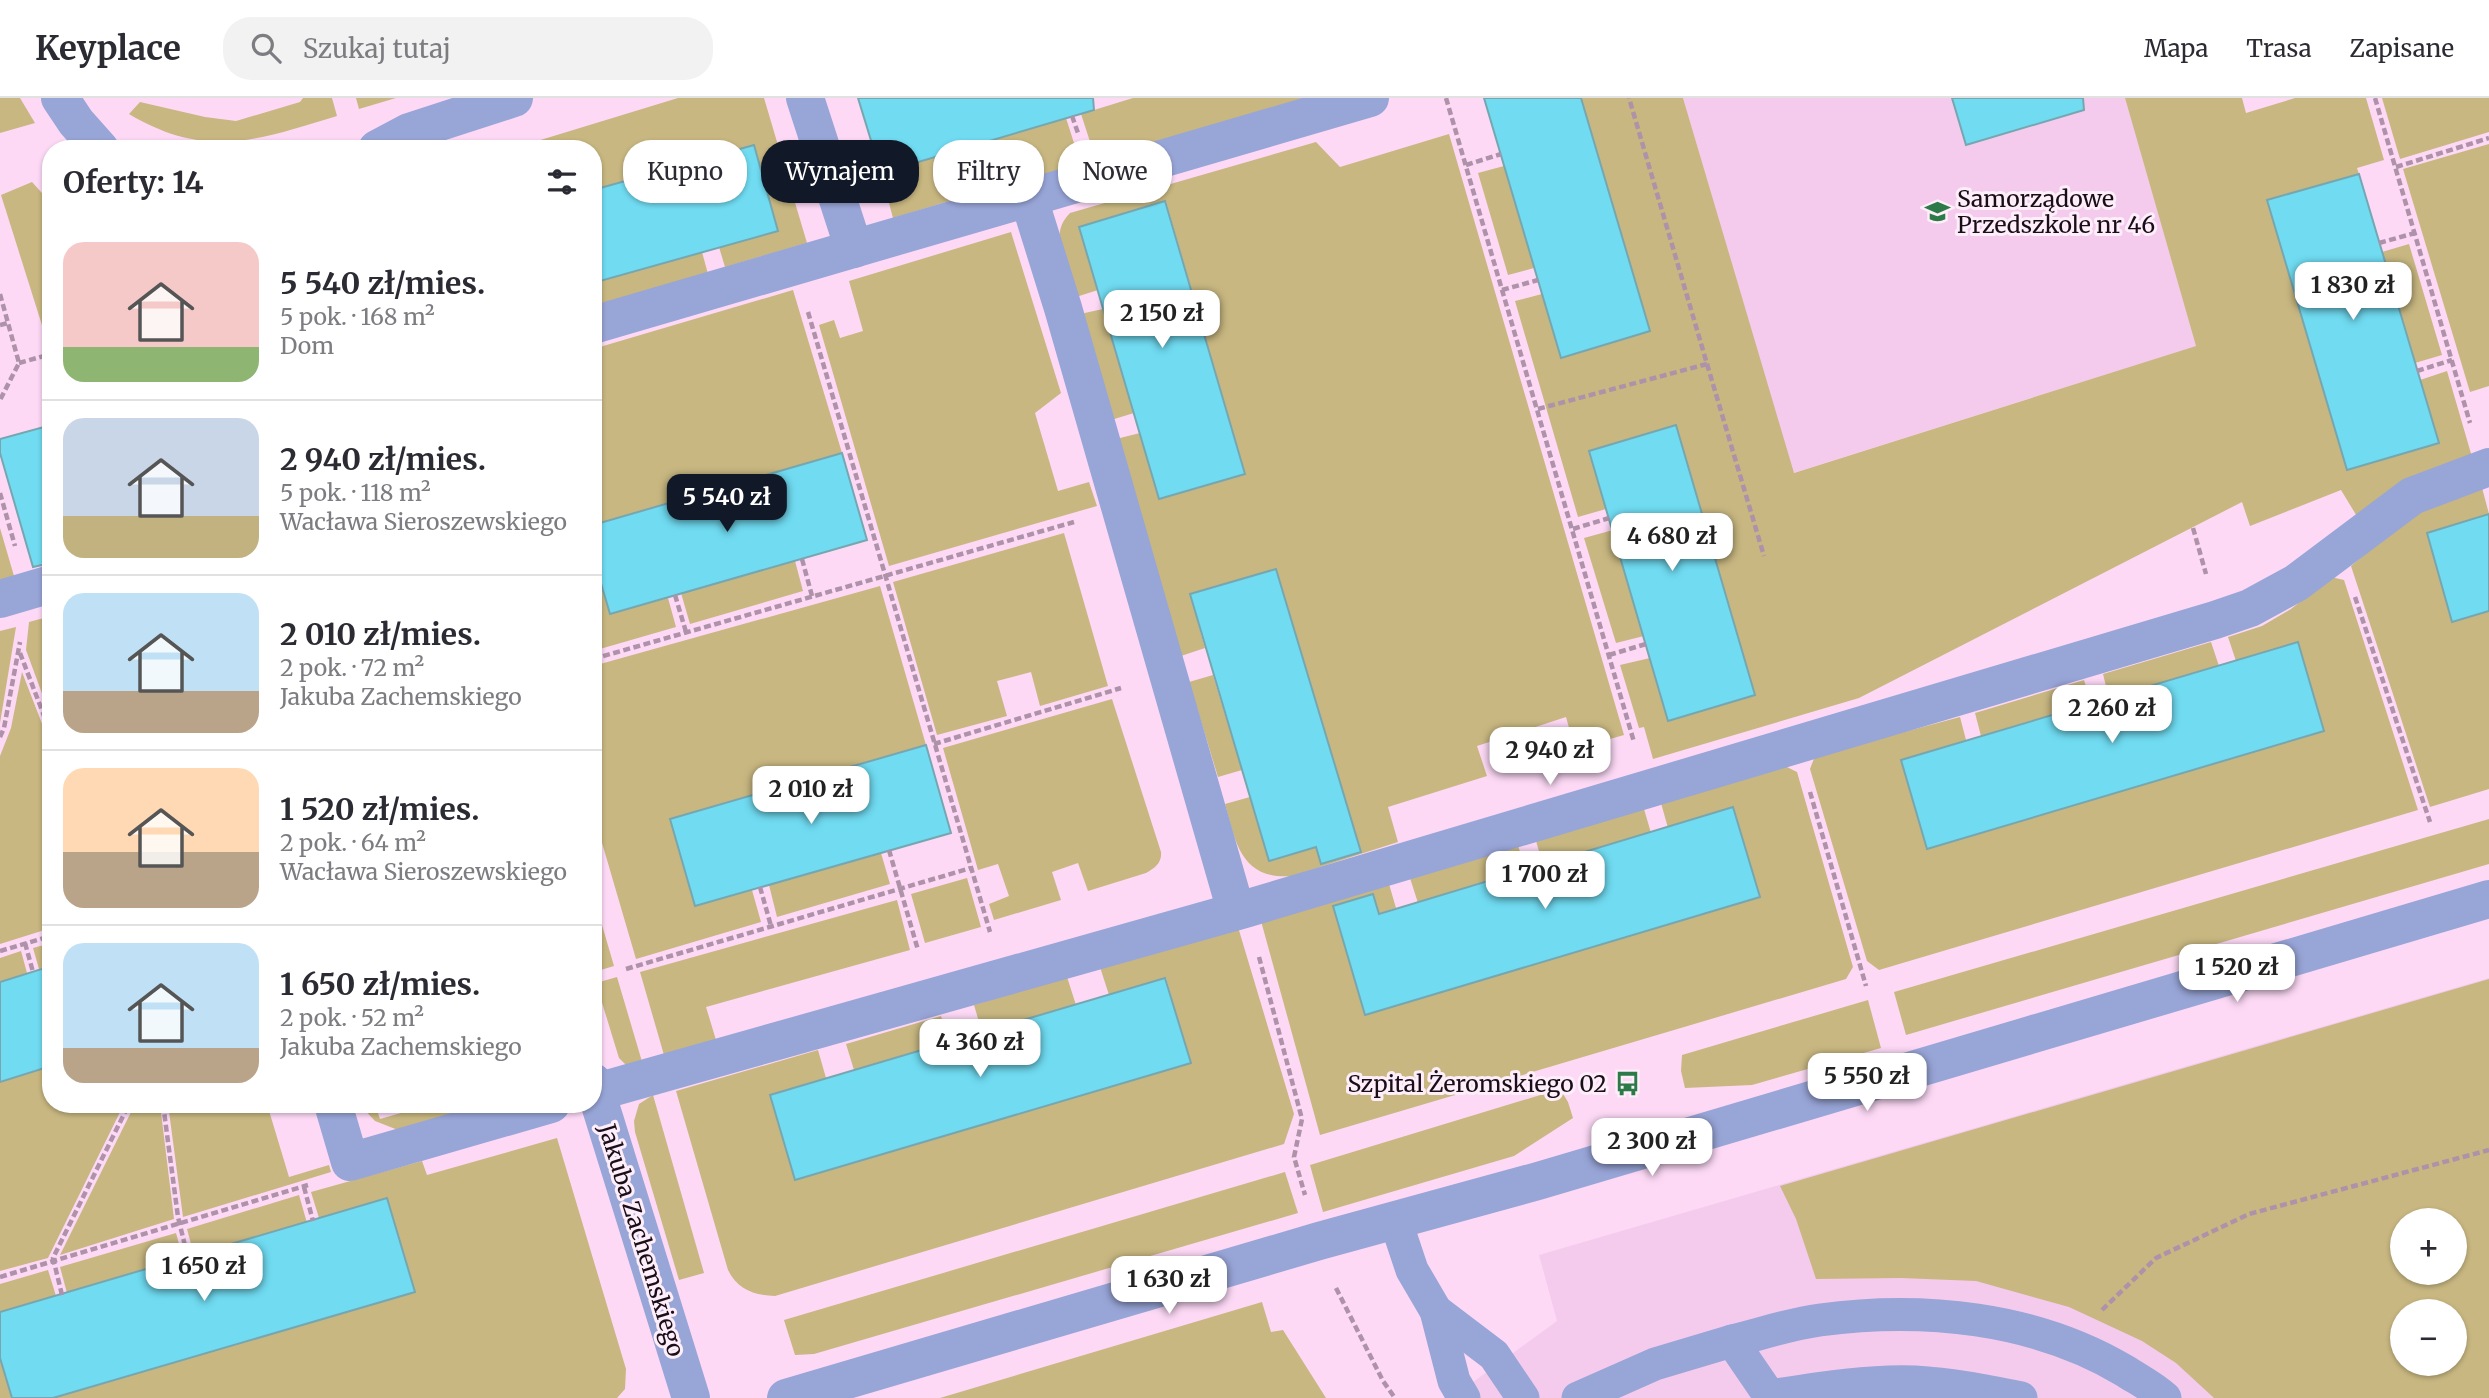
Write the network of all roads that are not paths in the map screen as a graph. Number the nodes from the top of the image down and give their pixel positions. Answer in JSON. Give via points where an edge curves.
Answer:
{"nodes":[{"id":1,"x":60,"y":98,"type":"edge"},
{"id":2,"x":514,"y":98,"type":"edge"},
{"id":3,"x":805,"y":98,"type":"edge"},
{"id":4,"x":1370,"y":98,"type":"edge"},
{"id":5,"x":92,"y":140,"type":"edge"},
{"id":6,"x":394,"y":140,"type":"edge"},
{"id":7,"x":1044,"y":195,"type":"edge"},
{"id":8,"x":1015,"y":203,"type":"edge"},
{"id":9,"x":1030,"y":203,"type":"edge"},
{"id":10,"x":854,"y":249,"type":"junction"},
{"id":11,"x":602,"y":322,"type":"edge"},
{"id":12,"x":2489,"y":467,"type":"edge"},
{"id":13,"x":42,"y":587,"type":"edge"},
{"id":14,"x":0,"y":599,"type":"edge"},
{"id":15,"x":2489,"y":899,"type":"edge"},
{"id":16,"x":1236,"y":911,"type":"junction"},
{"id":17,"x":602,"y":1087,"type":"edge"},
{"id":18,"x":335,"y":1113,"type":"edge"},
{"id":19,"x":520,"y":1113,"type":"edge"},
{"id":20,"x":602,"y":1113,"type":"edge"},
{"id":21,"x":1395,"y":1219,"type":"junction"},
{"id":22,"x":1436,"y":1311,"type":"junction"},
{"id":23,"x":1732,"y":1341,"type":"junction"},
{"id":24,"x":1771,"y":1397,"type":"edge"},
{"id":25,"x":691,"y":1398,"type":"edge"},
{"id":26,"x":786,"y":1398,"type":"edge"},
{"id":27,"x":1464,"y":1398,"type":"edge"},
{"id":28,"x":1522,"y":1398,"type":"edge"},
{"id":29,"x":1578,"y":1398,"type":"edge"},
{"id":30,"x":2021,"y":1398,"type":"edge"},
{"id":31,"x":2165,"y":1398,"type":"edge"}],
"edges":[{"from":1,"to":5,"type":"street"},
{"from":2,"to":6,"type":"street"},
{"from":3,"to":10,"type":"street"},
{"from":4,"to":7,"type":"street"},
{"from":8,"to":10,"type":"street"},
{"from":9,"to":16,"type":"street"},
{"from":10,"to":11,"type":"street"},
{"from":12,"to":16,"type":"street","via":[[2412,496],[2296,583],[2240,612]]},
{"from":13,"to":14,"type":"street"},
{"from":15,"to":21,"type":"street"},
{"from":16,"to":17,"type":"street"},
{"from":18,"to":19,"type":"street","via":[[349,1162]]},
{"from":20,"to":25,"type":"street","name":"Jakuba Zachemskiego"},
{"from":21,"to":22,"type":"lane","via":[[1412,1270]]},
{"from":21,"to":26,"type":"street"},
{"from":22,"to":27,"type":"lane","via":[[1454,1381]]},
{"from":22,"to":28,"type":"lane","via":[[1494,1355]]},
{"from":23,"to":24,"type":"lane"},
{"from":23,"to":29,"type":"lane","via":[[1655,1364]]},
{"from":23,"to":31,"type":"lane","via":[[1819,1320],[1890,1314],[1957,1317],[2017,1328],[2067,1344],[2110,1363]]},
{"from":24,"to":30,"type":"lane","via":[[1828,1387],[1912,1382]]}]}
